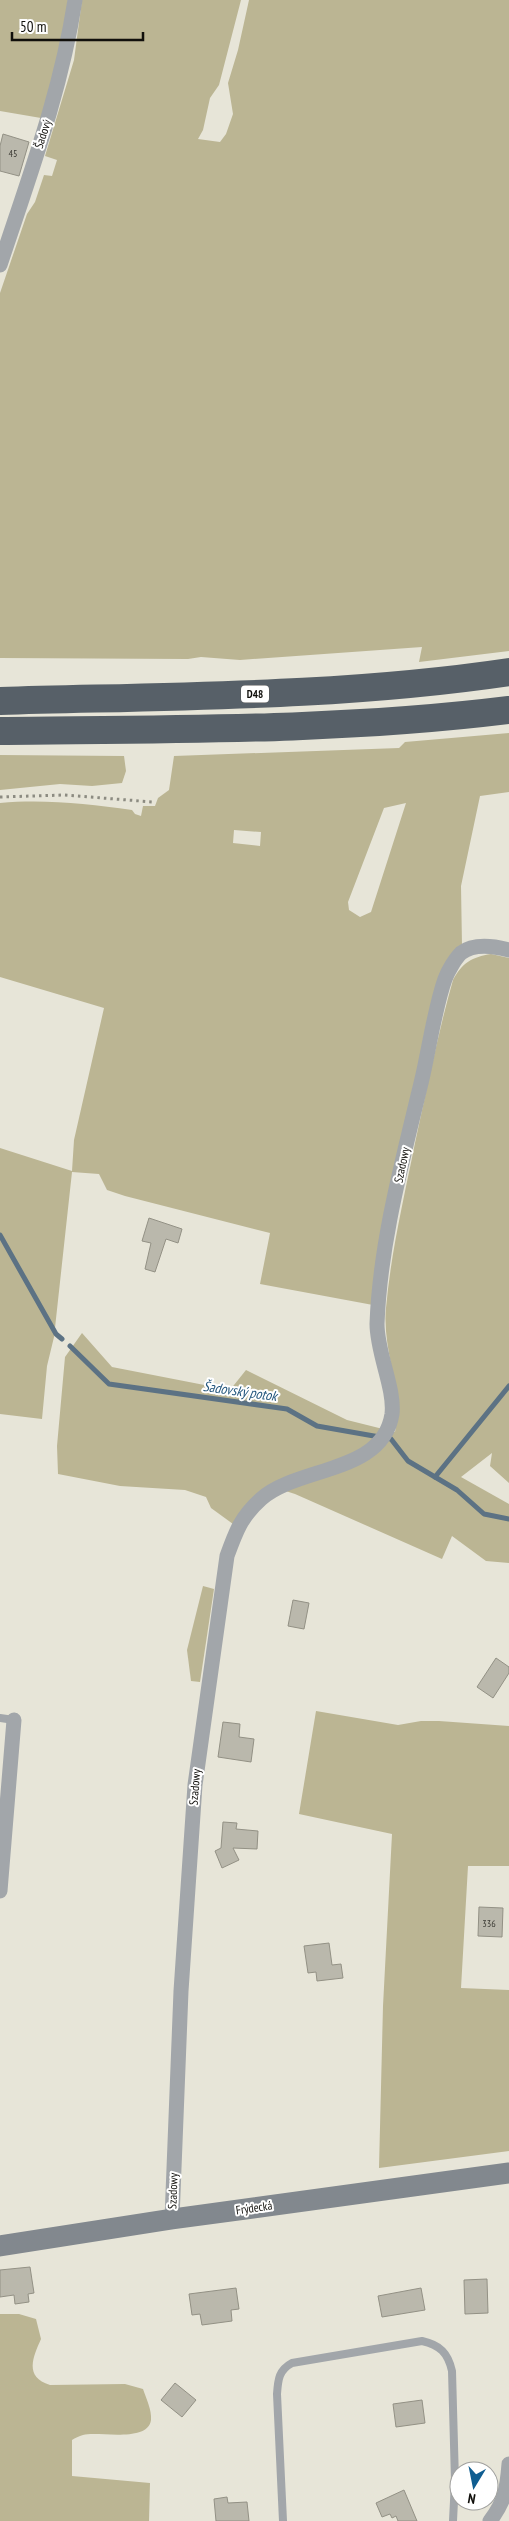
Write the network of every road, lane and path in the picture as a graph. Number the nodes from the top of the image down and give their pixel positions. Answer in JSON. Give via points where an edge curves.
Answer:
{"nodes":[{"id":1,"x":75,"y":0,"type":"edge"},
{"id":2,"x":0,"y":265,"type":"edge"},
{"id":3,"x":509,"y":672,"type":"edge"},
{"id":4,"x":0,"y":701,"type":"edge"},
{"id":5,"x":509,"y":710,"type":"edge"},
{"id":6,"x":0,"y":731,"type":"edge"},
{"id":7,"x":0,"y":796,"type":"edge"},
{"id":8,"x":153,"y":802,"type":"dead end"},
{"id":9,"x":509,"y":950,"type":"edge"},
{"id":10,"x":7,"y":1719,"type":"edge"},
{"id":11,"x":0,"y":1891,"type":"edge"},
{"id":12,"x":509,"y":2173,"type":"edge"},
{"id":13,"x":172,"y":2219,"type":"junction"},
{"id":14,"x":0,"y":2246,"type":"edge"},
{"id":15,"x":509,"y":2464,"type":"edge"},
{"id":16,"x":508,"y":2488,"type":"edge"},
{"id":17,"x":282,"y":2521,"type":"edge"},
{"id":18,"x":453,"y":2521,"type":"edge"},
{"id":19,"x":490,"y":2521,"type":"edge"}],
"edges":[{"from":1,"to":2,"type":"street","name":"Šadový","via":[[55,99]]},
{"from":3,"to":4,"type":"highway","number":"D48","via":[[349,689]]},
{"from":5,"to":6,"type":"highway","via":[[419,720],[252,728]]},
{"from":7,"to":8,"type":"path","via":[[64,795]]},
{"from":9,"to":13,"type":"street","name":"Szadowy","via":[[484,946],[472,949],[462,954],[445,980],[403,1159],[379,1292],[379,1351],[392,1413],[382,1437],[361,1457],[288,1484],[262,1498],[238,1525],[227,1556],[195,1785],[181,1991]]},
{"from":10,"to":11,"type":"street"},
{"from":12,"to":13,"type":"main road","name":"Frýdecká"},
{"from":13,"to":14,"type":"main road","name":"Frýdecká"},
{"from":15,"to":16,"type":"street"},
{"from":16,"to":19,"type":"street","via":[[502,2505]]},
{"from":17,"to":18,"type":"lane","via":[[276,2394],[283,2368],[292,2363],[422,2341],[435,2344],[444,2351],[452,2371]]}]}
